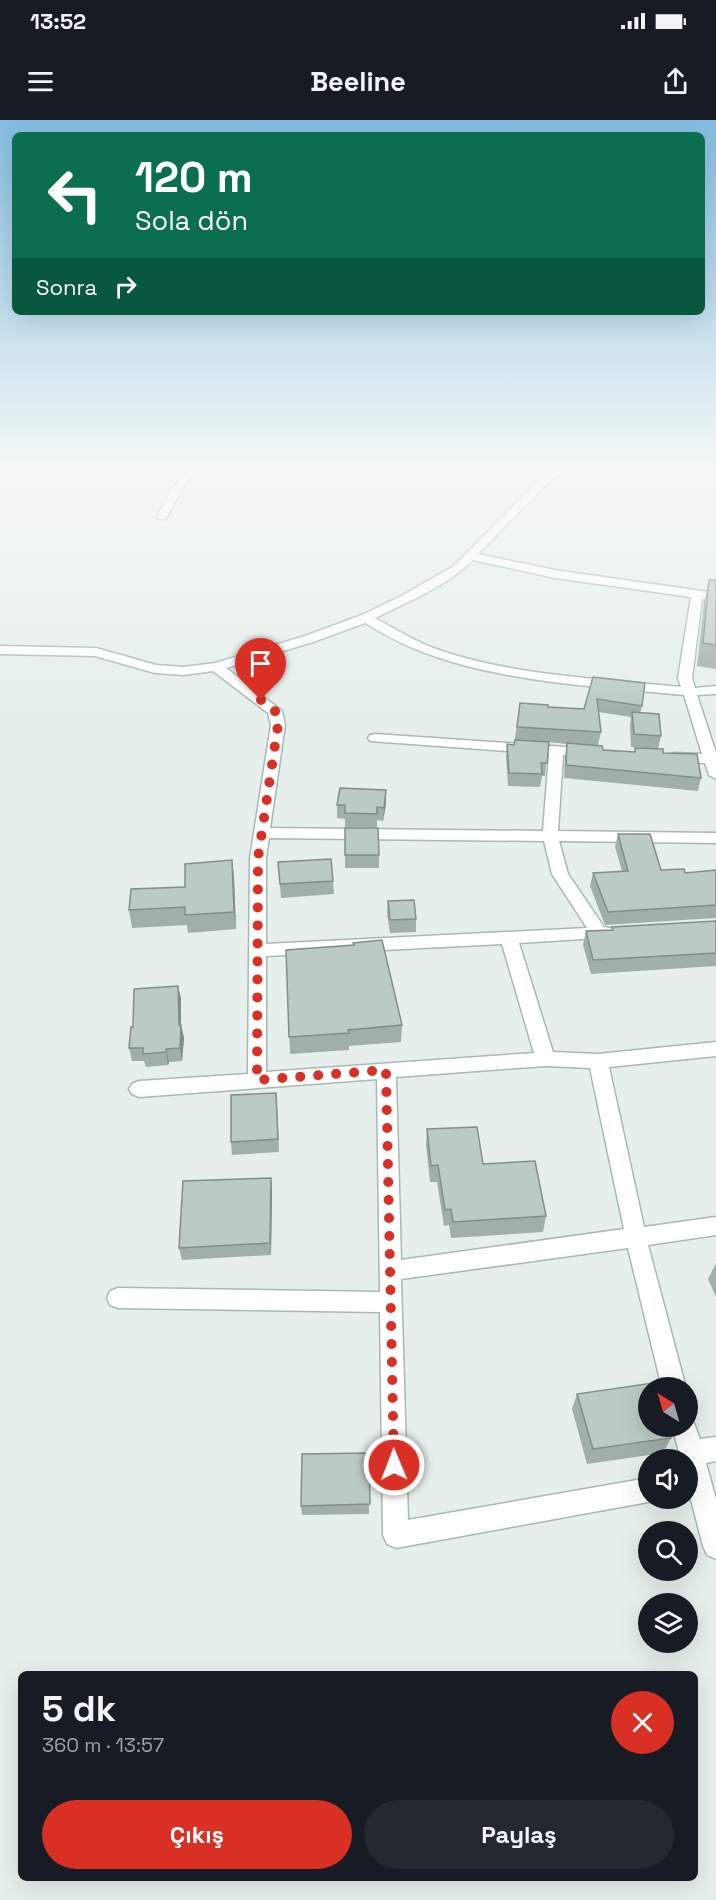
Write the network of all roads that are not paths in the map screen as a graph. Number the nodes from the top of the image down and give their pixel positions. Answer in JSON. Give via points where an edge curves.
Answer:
{"nodes":[{"id":1,"x":479,"y":548,"type":"edge"},
{"id":2,"x":471,"y":556,"type":"junction"},
{"id":3,"x":697,"y":594,"type":"junction"},
{"id":4,"x":716,"y":597,"type":"edge"},
{"id":5,"x":366,"y":618,"type":"junction"},
{"id":6,"x":0,"y":650,"type":"edge"},
{"id":7,"x":216,"y":667,"type":"junction"},
{"id":8,"x":716,"y":690,"type":"edge"},
{"id":9,"x":690,"y":692,"type":"junction"},
{"id":10,"x":375,"y":738,"type":"dead end"},
{"id":11,"x":556,"y":751,"type":"junction"},
{"id":12,"x":603,"y":753,"type":"edge"},
{"id":13,"x":663,"y":756,"type":"edge"},
{"id":14,"x":711,"y":759,"type":"junction"},
{"id":15,"x":716,"y":775,"type":"edge"},
{"id":16,"x":261,"y":832,"type":"junction"},
{"id":17,"x":550,"y":836,"type":"junction"},
{"id":18,"x":716,"y":838,"type":"edge"},
{"id":19,"x":623,"y":932,"type":"edge"},
{"id":20,"x":600,"y":934,"type":"junction"},
{"id":21,"x":509,"y":938,"type":"junction"},
{"id":22,"x":257,"y":950,"type":"junction"},
{"id":23,"x":716,"y":1049,"type":"edge"},
{"id":24,"x":545,"y":1059,"type":"junction"},
{"id":25,"x":598,"y":1061,"type":"junction"},
{"id":26,"x":386,"y":1070,"type":"junction"},
{"id":27,"x":257,"y":1080,"type":"junction"},
{"id":28,"x":139,"y":1089,"type":"dead end"},
{"id":29,"x":716,"y":1226,"type":"edge"},
{"id":30,"x":636,"y":1237,"type":"junction"},
{"id":31,"x":390,"y":1271,"type":"junction"},
{"id":32,"x":118,"y":1298,"type":"dead end"},
{"id":33,"x":391,"y":1302,"type":"junction"},
{"id":34,"x":671,"y":1377,"type":"edge"},
{"id":35,"x":716,"y":1449,"type":"edge"},
{"id":36,"x":698,"y":1452,"type":"edge"},
{"id":37,"x":638,"y":1492,"type":"edge"},
{"id":38,"x":698,"y":1496,"type":"edge"},
{"id":39,"x":716,"y":1546,"type":"edge"}],
"edges":[{"from":1,"to":2,"type":"street"},
{"from":2,"to":3,"type":"street","via":[[555,574]]},
{"from":2,"to":5,"type":"street","via":[[458,568]]},
{"from":3,"to":4,"type":"street"},
{"from":3,"to":9,"type":"street","via":[[685,678]]},
{"from":5,"to":7,"type":"street"},
{"from":5,"to":9,"type":"street","via":[[430,651],[500,668]]},
{"from":6,"to":7,"type":"street","via":[[96,652],[155,669]]},
{"from":7,"to":16,"type":"street","via":[[275,711],[278,725]]},
{"from":8,"to":9,"type":"street"},
{"from":9,"to":14,"type":"street"},
{"from":10,"to":11,"type":"street"},
{"from":11,"to":12,"type":"street"},
{"from":11,"to":17,"type":"street"},
{"from":13,"to":14,"type":"street"},
{"from":14,"to":15,"type":"street"},
{"from":16,"to":17,"type":"street"},
{"from":16,"to":22,"type":"street"},
{"from":17,"to":18,"type":"street"},
{"from":17,"to":20,"type":"street","via":[[560,874]]},
{"from":19,"to":20,"type":"street"},
{"from":20,"to":21,"type":"street"},
{"from":21,"to":22,"type":"street"},
{"from":21,"to":24,"type":"street"},
{"from":22,"to":27,"type":"street"},
{"from":23,"to":25,"type":"street"},
{"from":24,"to":25,"type":"street"},
{"from":24,"to":26,"type":"street"},
{"from":25,"to":30,"type":"street"},
{"from":26,"to":27,"type":"street"},
{"from":26,"to":31,"type":"street"},
{"from":27,"to":28,"type":"street"},
{"from":29,"to":30,"type":"street"},
{"from":30,"to":31,"type":"street"},
{"from":30,"to":34,"type":"street"},
{"from":31,"to":33,"type":"street"},
{"from":32,"to":33,"type":"street"},
{"from":33,"to":37,"type":"street","via":[[396,1535]]},
{"from":35,"to":36,"type":"street"},
{"from":38,"to":39,"type":"street"}]}
